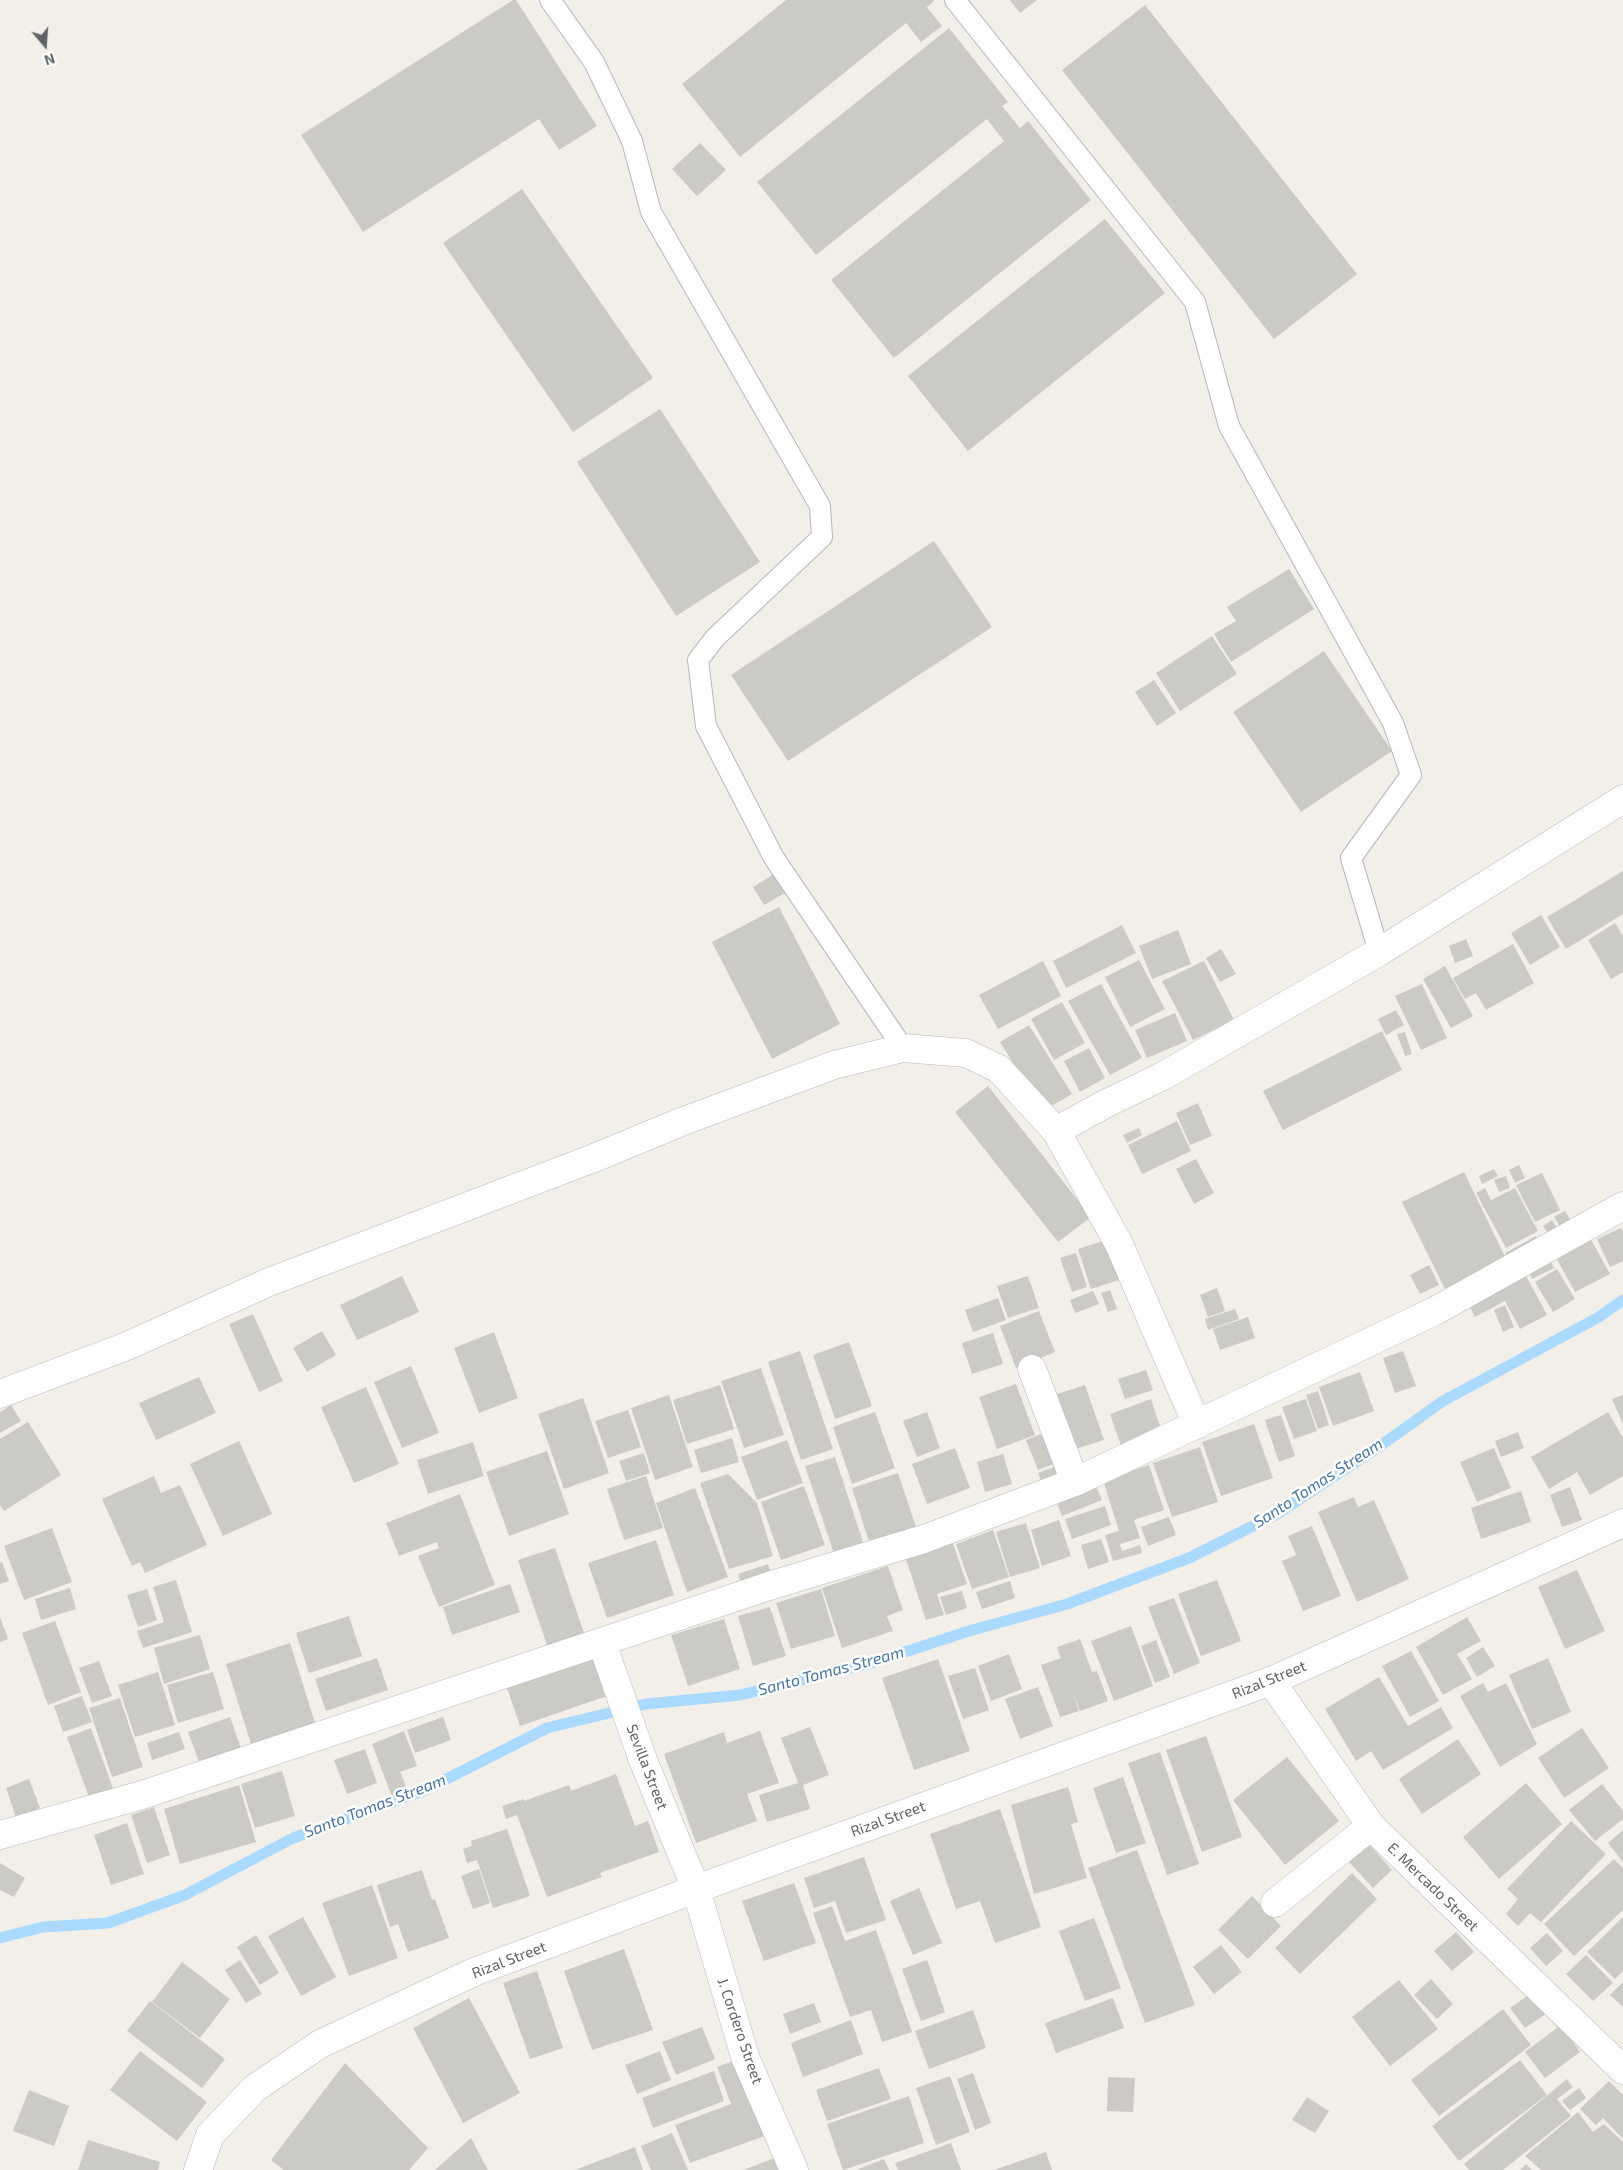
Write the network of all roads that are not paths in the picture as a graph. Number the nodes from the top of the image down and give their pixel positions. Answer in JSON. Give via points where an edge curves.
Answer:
{"nodes":[{"id":1,"x":550,"y":0,"type":"edge"},
{"id":2,"x":954,"y":0,"type":"edge"},
{"id":3,"x":1623,"y":799,"type":"edge"},
{"id":4,"x":1379,"y":952,"type":"junction"},
{"id":5,"x":903,"y":1048,"type":"junction"},
{"id":6,"x":1056,"y":1131,"type":"junction"},
{"id":7,"x":1623,"y":1206,"type":"edge"},
{"id":8,"x":1032,"y":1369,"type":"dead end"},
{"id":9,"x":0,"y":1394,"type":"edge"},
{"id":10,"x":1197,"y":1425,"type":"junction"},
{"id":11,"x":1075,"y":1482,"type":"junction"},
{"id":12,"x":1623,"y":1523,"type":"edge"},
{"id":13,"x":602,"y":1643,"type":"junction"},
{"id":14,"x":1271,"y":1681,"type":"junction"},
{"id":15,"x":1371,"y":1826,"type":"junction"},
{"id":16,"x":0,"y":1835,"type":"edge"},
{"id":17,"x":696,"y":1889,"type":"junction"},
{"id":18,"x":1274,"y":1903,"type":"dead end"},
{"id":19,"x":1623,"y":2070,"type":"edge"},
{"id":20,"x":198,"y":2170,"type":"edge"},
{"id":21,"x":794,"y":2170,"type":"edge"}],
"edges":[{"from":1,"to":5,"type":"lane","via":[[603,80],[632,142],[651,212],[820,506],[822,537],[715,638],[698,660],[706,726],[774,858]]},
{"from":2,"to":4,"type":"lane","via":[[1194,302],[1229,426],[1392,723],[1411,775],[1351,858]]},
{"from":3,"to":4,"type":"street"},
{"from":4,"to":6,"type":"street","via":[[1163,1076]]},
{"from":5,"to":6,"type":"street","via":[[966,1053],[999,1069]]},
{"from":5,"to":9,"type":"street","via":[[834,1065],[681,1122],[269,1282],[126,1346]]},
{"from":6,"to":10,"type":"street","via":[[1119,1244]]},
{"from":7,"to":10,"type":"street","via":[[1436,1311]]},
{"from":8,"to":11,"type":"street"},
{"from":10,"to":11,"type":"street"},
{"from":11,"to":13,"type":"street","via":[[924,1539],[769,1586]]},
{"from":12,"to":14,"type":"street","name":"Rizal Street"},
{"from":13,"to":16,"type":"street","via":[[142,1795]]},
{"from":13,"to":17,"type":"street","name":"Sevilla Street","via":[[643,1760]]},
{"from":14,"to":15,"type":"street","name":"E. Mercado Street"},
{"from":14,"to":17,"type":"street","name":"Rizal Street"},
{"from":15,"to":18,"type":"street"},
{"from":15,"to":19,"type":"street","name":"E. Mercado Street"},
{"from":17,"to":20,"type":"street","name":"Rizal Street","via":[[474,1972],[320,2044],[255,2088],[210,2135]]},
{"from":17,"to":21,"type":"street","name":"J. Cordero Street","via":[[745,2057]]}]}
